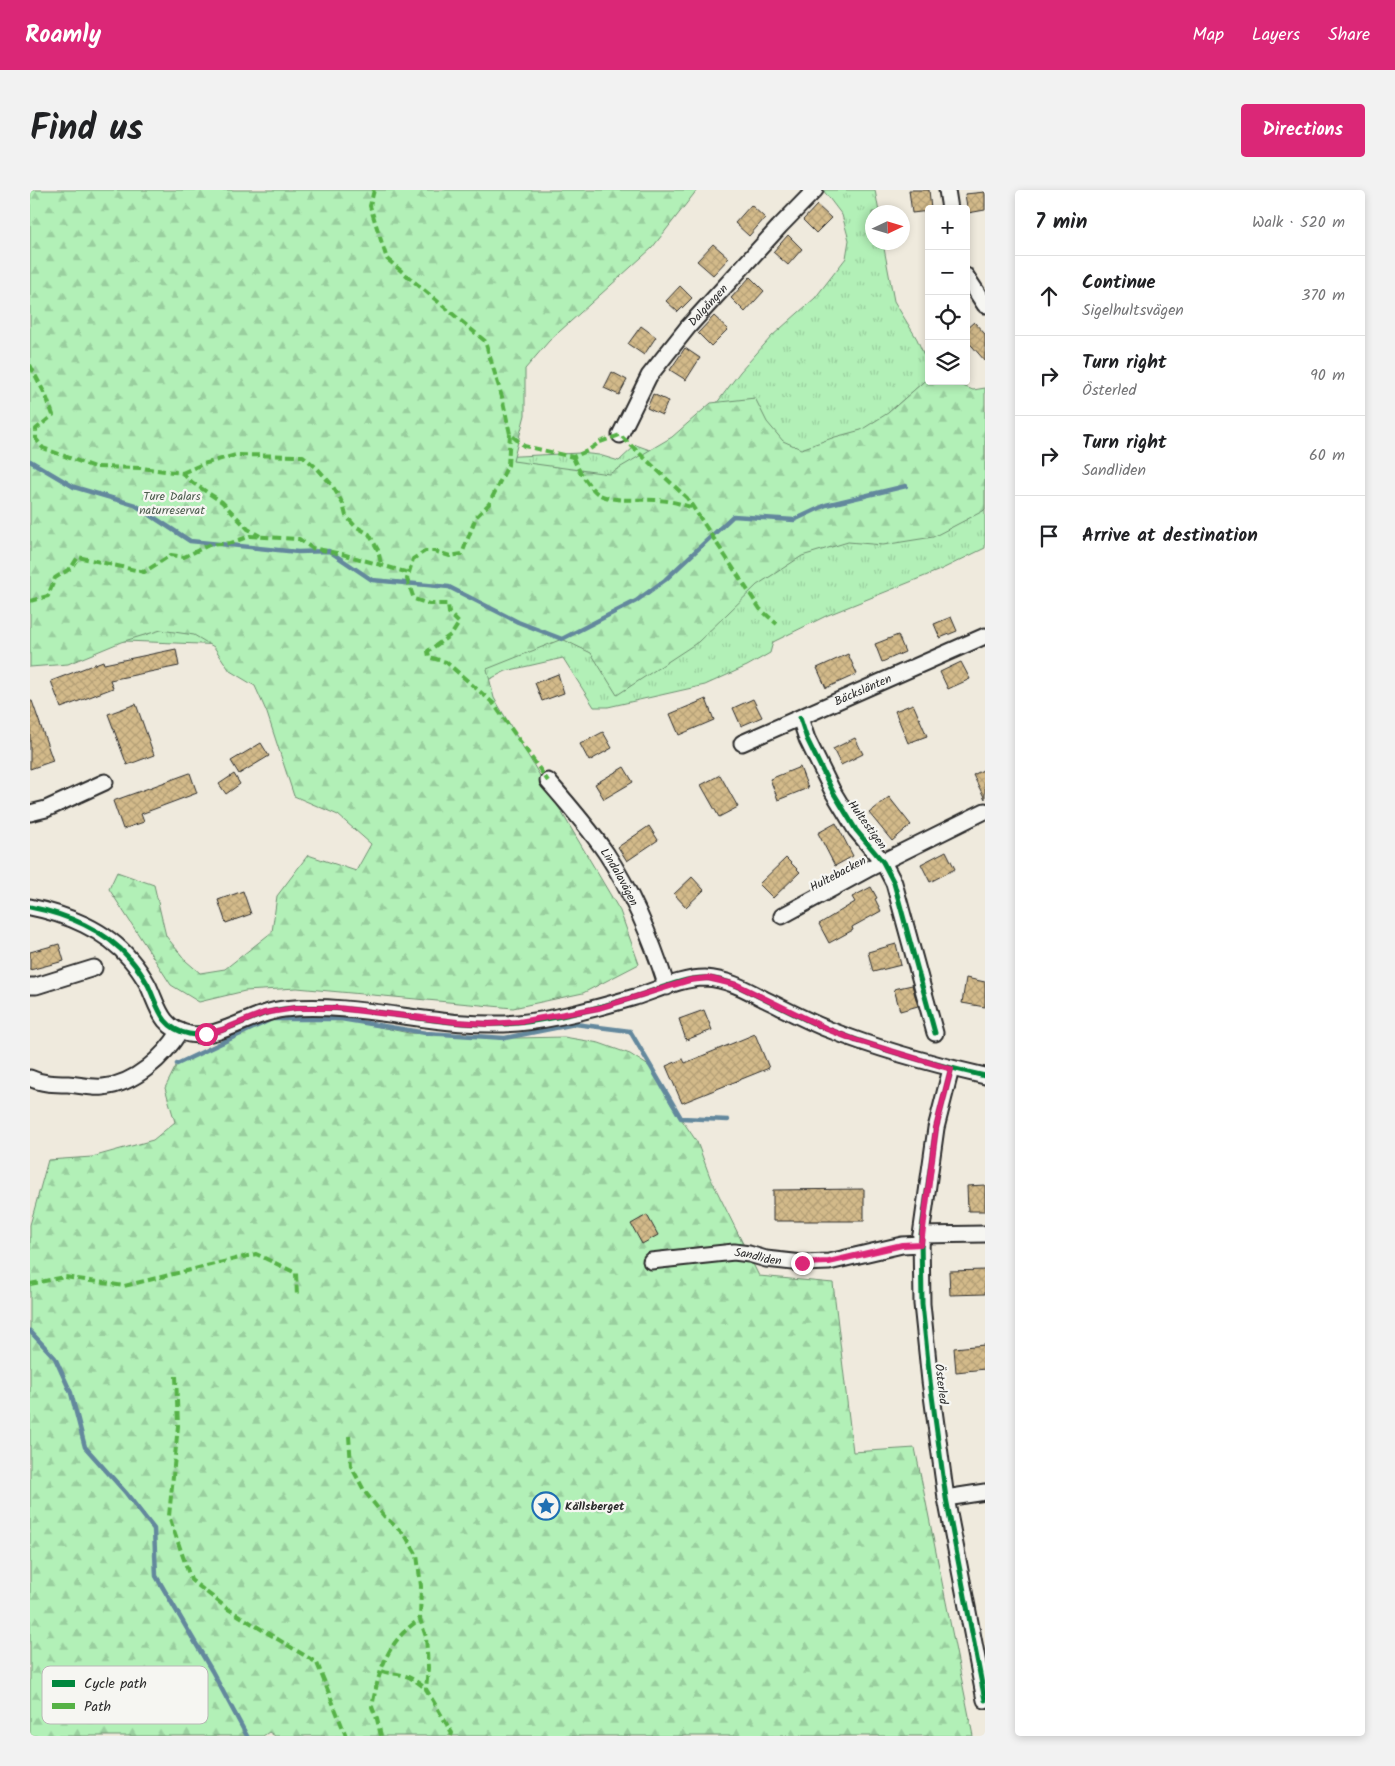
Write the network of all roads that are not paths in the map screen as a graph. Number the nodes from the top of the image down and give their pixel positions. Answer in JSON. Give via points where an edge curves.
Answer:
{"nodes":[{"id":1,"x":815,"y":190,"type":"edge"},
{"id":2,"x":947,"y":190,"type":"edge"},
{"id":3,"x":949,"y":205,"type":"edge"},
{"id":4,"x":970,"y":282,"type":"edge"},
{"id":5,"x":985,"y":305,"type":"edge"},
{"id":6,"x":620,"y":434,"type":"dead end"},
{"id":7,"x":985,"y":636,"type":"edge"},
{"id":8,"x":800,"y":718,"type":"junction"},
{"id":9,"x":742,"y":743,"type":"dead end"},
{"id":10,"x":548,"y":781,"type":"dead end"},
{"id":11,"x":105,"y":782,"type":"dead end"},
{"id":12,"x":985,"y":811,"type":"edge"},
{"id":13,"x":30,"y":813,"type":"edge"},
{"id":14,"x":883,"y":862,"type":"junction"},
{"id":15,"x":30,"y":907,"type":"edge"},
{"id":16,"x":782,"y":916,"type":"dead end"},
{"id":17,"x":94,"y":968,"type":"dead end"},
{"id":18,"x":30,"y":986,"type":"edge"},
{"id":19,"x":666,"y":986,"type":"junction"},
{"id":20,"x":180,"y":1031,"type":"junction"},
{"id":21,"x":935,"y":1033,"type":"dead end"},
{"id":22,"x":951,"y":1069,"type":"junction"},
{"id":23,"x":985,"y":1076,"type":"edge"},
{"id":24,"x":30,"y":1078,"type":"edge"},
{"id":25,"x":985,"y":1234,"type":"edge"},
{"id":26,"x":921,"y":1239,"type":"junction"},
{"id":27,"x":651,"y":1261,"type":"dead end"},
{"id":28,"x":985,"y":1492,"type":"edge"},
{"id":29,"x":946,"y":1498,"type":"junction"},
{"id":30,"x":978,"y":1627,"type":"edge"},
{"id":31,"x":985,"y":1700,"type":"edge"}],
"edges":[{"from":1,"to":6,"type":"street","name":"Dalgången","via":[[688,327],[649,376]]},
{"from":2,"to":3,"type":"street"},
{"from":4,"to":5,"type":"street"},
{"from":7,"to":8,"type":"street","name":"Bäckslänten"},
{"from":8,"to":9,"type":"street","name":"Bäckslänten"},
{"from":8,"to":14,"type":"street","name":"Hultestigen","via":[[832,792],[856,830]]},
{"from":10,"to":19,"type":"street","name":"Lindalavägen","via":[[606,853],[642,922]]},
{"from":11,"to":13,"type":"street"},
{"from":12,"to":14,"type":"street","name":"Hultebacken"},
{"from":14,"to":16,"type":"street","name":"Hultebacken"},
{"from":14,"to":21,"type":"street","name":"Hultestigen","via":[[894,883]]},
{"from":15,"to":20,"type":"street","via":[[63,915],[113,943],[137,967],[163,1018]]},
{"from":17,"to":18,"type":"street"},
{"from":19,"to":20,"type":"street","via":[[599,1008],[519,1022],[457,1022],[337,1008],[295,1008],[264,1013],[206,1034]]},
{"from":19,"to":22,"type":"street","via":[[698,978],[720,980],[855,1040]]},
{"from":20,"to":24,"type":"street","via":[[161,1057],[139,1074],[106,1086],[53,1084]]},
{"from":22,"to":23,"type":"street"},
{"from":22,"to":26,"type":"street","name":"Österled","via":[[936,1128]]},
{"from":25,"to":26,"type":"street","name":"Sandliden"},
{"from":26,"to":27,"type":"street","name":"Sandliden","via":[[829,1262],[802,1263],[734,1252]]},
{"from":26,"to":29,"type":"street","name":"Österled","via":[[922,1304]]},
{"from":28,"to":29,"type":"street"},
{"from":29,"to":30,"type":"street","name":"Österled"},
{"from":30,"to":31,"type":"street","name":"Österled"}]}
